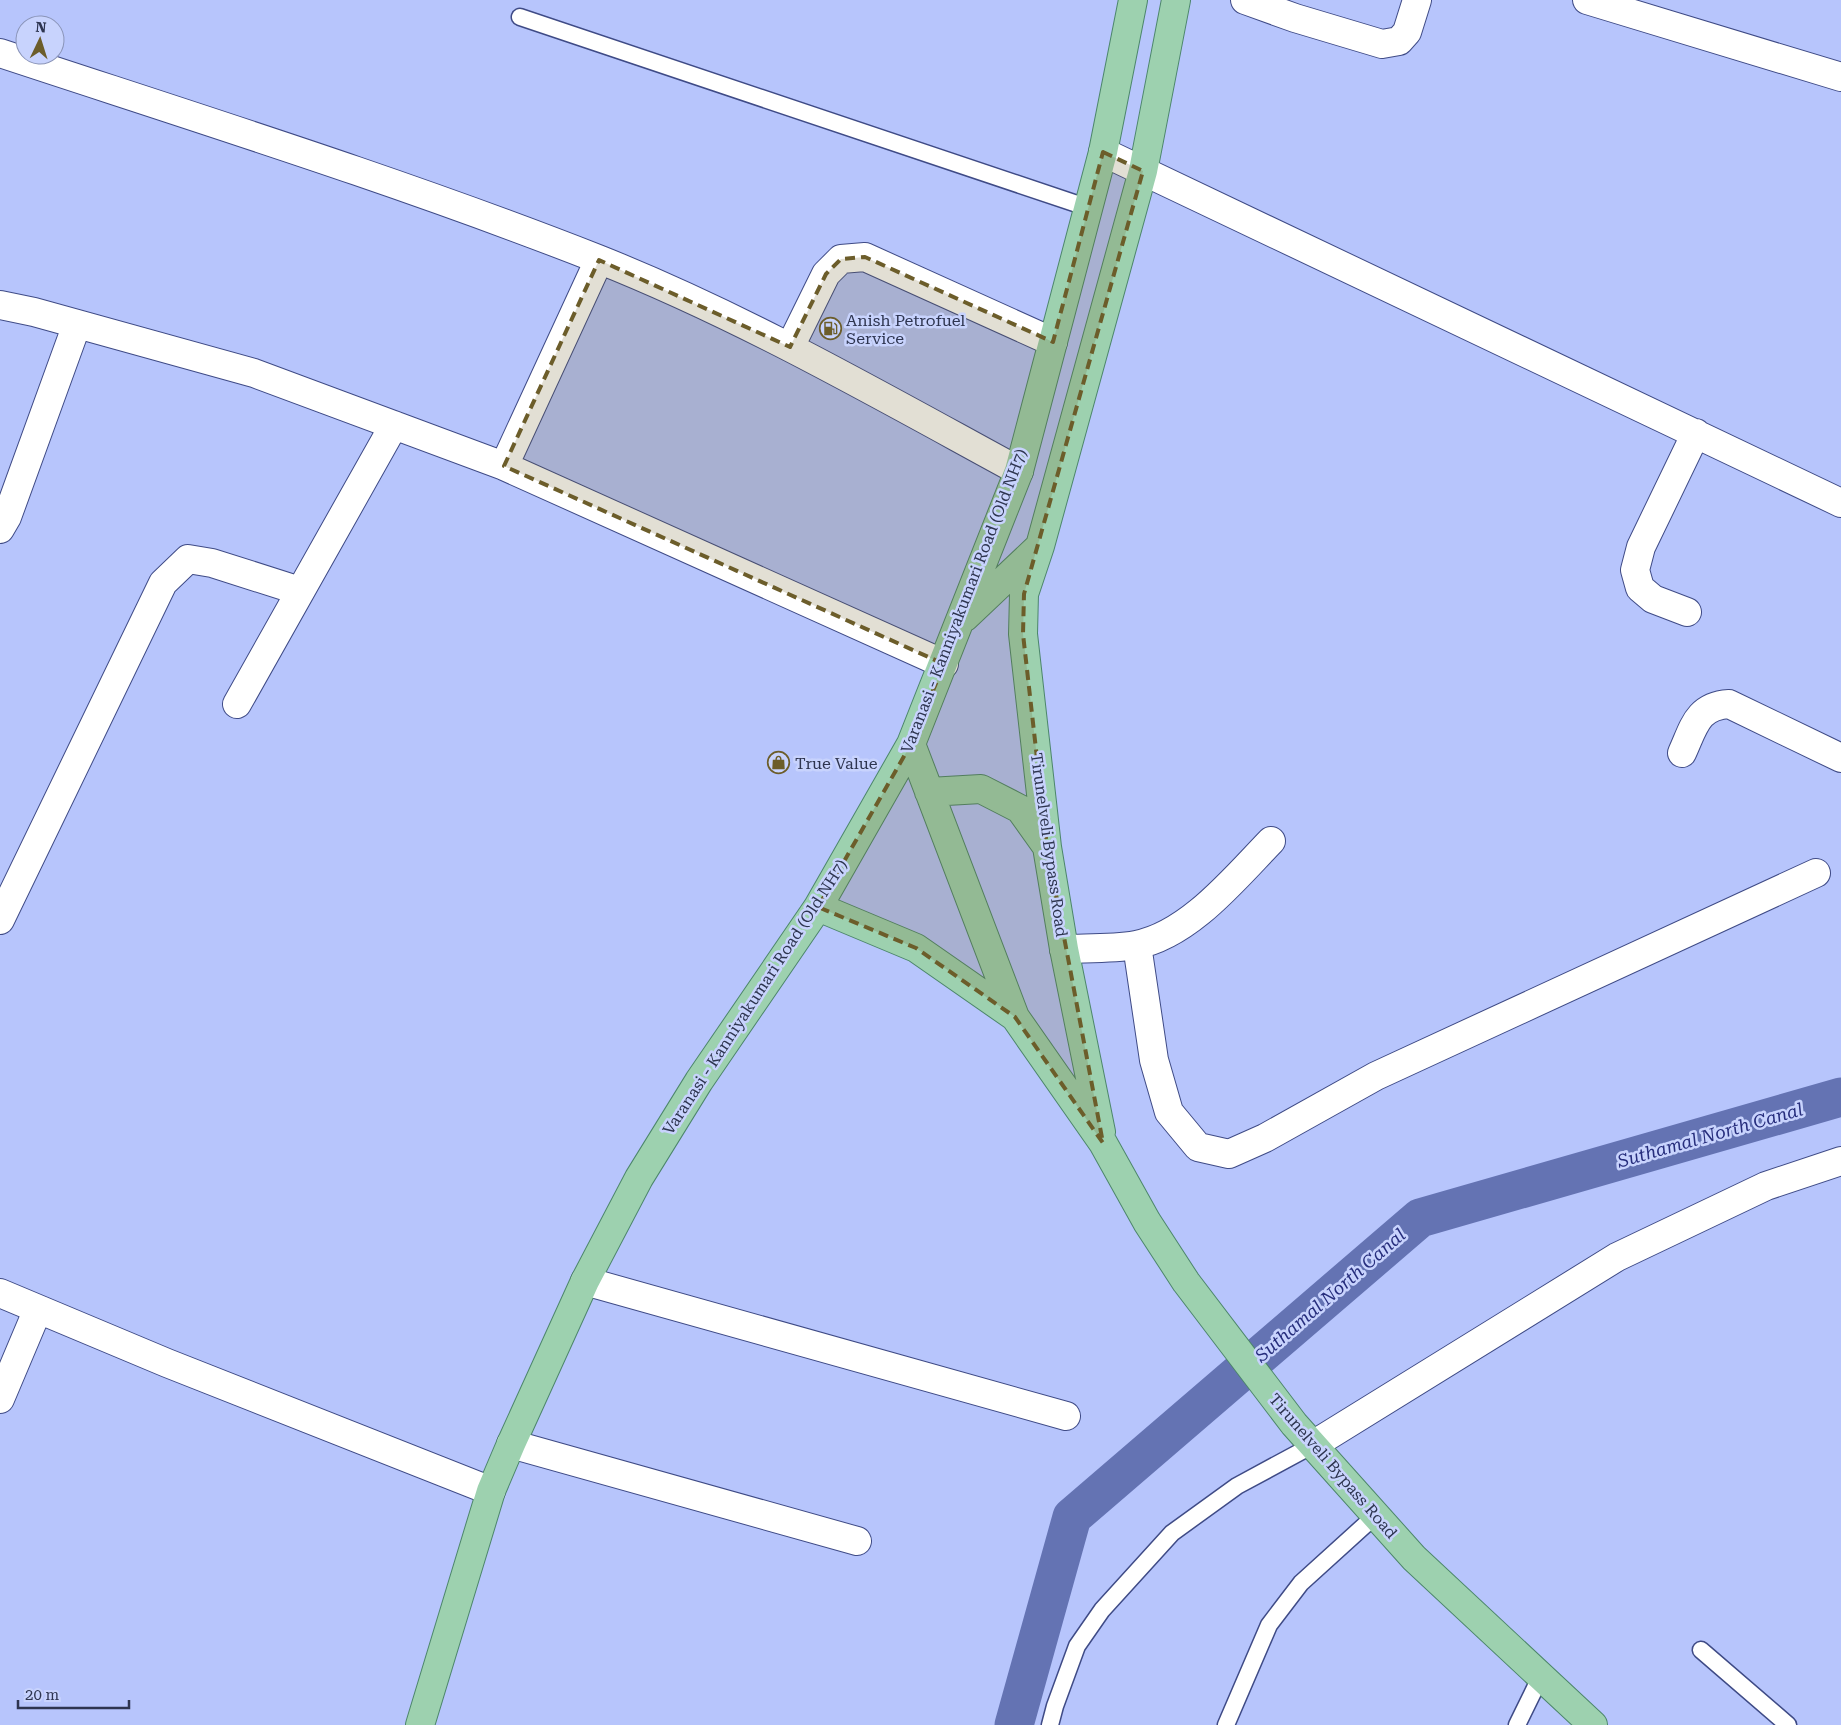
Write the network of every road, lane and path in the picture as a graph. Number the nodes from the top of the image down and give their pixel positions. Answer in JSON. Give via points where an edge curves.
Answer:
{"nodes":[{"id":1,"x":1133,"y":0,"type":"edge"},
{"id":2,"x":1176,"y":0,"type":"edge"},
{"id":3,"x":1245,"y":0,"type":"edge"},
{"id":4,"x":1417,"y":0,"type":"edge"},
{"id":5,"x":1587,"y":0,"type":"edge"},
{"id":6,"x":520,"y":17,"type":"dead end"},
{"id":7,"x":0,"y":53,"type":"edge"},
{"id":8,"x":1841,"y":77,"type":"edge"},
{"id":9,"x":1103,"y":152,"type":"junction"},
{"id":10,"x":1143,"y":171,"type":"junction"},
{"id":11,"x":1089,"y":208,"type":"junction"},
{"id":12,"x":599,"y":260,"type":"junction"},
{"id":13,"x":0,"y":306,"type":"edge"},
{"id":14,"x":77,"y":324,"type":"junction"},
{"id":15,"x":1054,"y":342,"type":"junction"},
{"id":16,"x":790,"y":347,"type":"junction"},
{"id":17,"x":394,"y":425,"type":"junction"},
{"id":18,"x":1696,"y":433,"type":"junction"},
{"id":19,"x":504,"y":466,"type":"junction"},
{"id":20,"x":1019,"y":471,"type":"junction"},
{"id":21,"x":1841,"y":503,"type":"edge"},
{"id":22,"x":0,"y":529,"type":"edge"},
{"id":23,"x":1040,"y":546,"type":"junction"},
{"id":24,"x":300,"y":591,"type":"junction"},
{"id":25,"x":1687,"y":612,"type":"dead end"},
{"id":26,"x":960,"y":621,"type":"junction"},
{"id":27,"x":944,"y":664,"type":"junction"},
{"id":28,"x":237,"y":704,"type":"dead end"},
{"id":29,"x":911,"y":744,"type":"junction"},
{"id":30,"x":1682,"y":753,"type":"dead end"},
{"id":31,"x":1841,"y":758,"type":"edge"},
{"id":32,"x":929,"y":792,"type":"junction"},
{"id":33,"x":1271,"y":841,"type":"dead end"},
{"id":34,"x":1047,"y":847,"type":"junction"},
{"id":35,"x":1816,"y":873,"type":"dead end"},
{"id":36,"x":818,"y":907,"type":"junction"},
{"id":37,"x":0,"y":920,"type":"edge"},
{"id":38,"x":1137,"y":945,"type":"junction"},
{"id":39,"x":1064,"y":949,"type":"junction"},
{"id":40,"x":1016,"y":1017,"type":"junction"},
{"id":41,"x":1103,"y":1143,"type":"junction"},
{"id":42,"x":1841,"y":1161,"type":"edge"},
{"id":43,"x":585,"y":1281,"type":"junction"},
{"id":44,"x":0,"y":1293,"type":"edge"},
{"id":45,"x":38,"y":1309,"type":"junction"},
{"id":46,"x":0,"y":1399,"type":"edge"},
{"id":47,"x":1066,"y":1416,"type":"dead end"},
{"id":48,"x":510,"y":1444,"type":"junction"},
{"id":49,"x":1314,"y":1444,"type":"junction"},
{"id":50,"x":491,"y":1491,"type":"junction"},
{"id":51,"x":1376,"y":1515,"type":"junction"},
{"id":52,"x":857,"y":1542,"type":"dead end"},
{"id":53,"x":1702,"y":1650,"type":"dead end"},
{"id":54,"x":1540,"y":1678,"type":"junction"},
{"id":55,"x":420,"y":1725,"type":"edge"},
{"id":56,"x":1050,"y":1725,"type":"edge"},
{"id":57,"x":1226,"y":1725,"type":"edge"},
{"id":58,"x":1517,"y":1725,"type":"edge"},
{"id":59,"x":1593,"y":1725,"type":"edge"},
{"id":60,"x":1788,"y":1725,"type":"edge"}],
"edges":[{"from":1,"to":9,"type":"main road","name":"Varanasi - Kanniyakumari Road (Old NH7)"},
{"from":2,"to":10,"type":"main road","name":"Tirunelveli Bypass Road"},
{"from":3,"to":4,"type":"street","via":[[1382,44],[1399,41],[1407,32]]},
{"from":5,"to":8,"type":"street"},
{"from":6,"to":11,"type":"lane"},
{"from":7,"to":12,"type":"street","via":[[324,159]]},
{"from":9,"to":10,"type":"street"},
{"from":9,"to":11,"type":"main road","name":"Varanasi - Kanniyakumari Road (Old NH7)"},
{"from":10,"to":18,"type":"street"},
{"from":10,"to":23,"type":"main road","name":"Tirunelveli Bypass Road"},
{"from":11,"to":15,"type":"main road","name":"Varanasi - Kanniyakumari Road (Old NH7)"},
{"from":12,"to":16,"type":"street"},
{"from":12,"to":19,"type":"street"},
{"from":13,"to":14,"type":"street"},
{"from":14,"to":17,"type":"street","via":[[254,373]]},
{"from":14,"to":22,"type":"street","via":[[8,517]]},
{"from":15,"to":16,"type":"street","via":[[865,258],[841,259],[826,274]]},
{"from":15,"to":20,"type":"main road","name":"Varanasi - Kanniyakumari Road (Old NH7)"},
{"from":16,"to":20,"type":"street"},
{"from":17,"to":19,"type":"street"},
{"from":17,"to":24,"type":"street"},
{"from":18,"to":21,"type":"street"},
{"from":18,"to":25,"type":"street","via":[[1641,547],[1635,570],[1640,588],[1653,598]]},
{"from":19,"to":27,"type":"street"},
{"from":20,"to":26,"type":"main road","name":"Varanasi - Kanniyakumari Road (Old NH7)"},
{"from":23,"to":26,"type":"main road"},
{"from":23,"to":34,"type":"main road","name":"Tirunelveli Bypass Road","via":[[1024,594],[1023,634]]},
{"from":24,"to":28,"type":"street"},
{"from":24,"to":37,"type":"street","via":[[212,563],[188,559],[164,583]]},
{"from":26,"to":27,"type":"main road","name":"Varanasi - Kanniyakumari Road (Old NH7)"},
{"from":27,"to":29,"type":"main road","name":"Varanasi - Kanniyakumari Road (Old NH7)"},
{"from":29,"to":32,"type":"main road","name":"Tirunelveli Bypass Road"},
{"from":29,"to":36,"type":"main road","name":"Varanasi - Kanniyakumari Road (Old NH7)"},
{"from":30,"to":31,"type":"street","via":[[1700,715],[1714,705],[1729,704]]},
{"from":32,"to":34,"type":"main road","via":[[981,789],[1020,809]]},
{"from":32,"to":40,"type":"main road","name":"Tirunelveli Bypass Road"},
{"from":33,"to":38,"type":"street","via":[[1208,905],[1172,931]]},
{"from":34,"to":39,"type":"main road","name":"Tirunelveli Bypass Road"},
{"from":35,"to":38,"type":"street","via":[[1376,1076],[1265,1138],[1229,1154],[1198,1147],[1169,1112],[1154,1060]]},
{"from":36,"to":40,"type":"main road","via":[[916,948]]},
{"from":36,"to":43,"type":"main road","name":"Varanasi - Kanniyakumari Road (Old NH7)","via":[[699,1080],[639,1178]]},
{"from":38,"to":39,"type":"street"},
{"from":39,"to":41,"type":"main road","name":"Tirunelveli Bypass Road"},
{"from":40,"to":41,"type":"main road","name":"Tirunelveli Bypass Road"},
{"from":41,"to":49,"type":"main road","name":"Tirunelveli Bypass Road","via":[[1147,1222],[1186,1282],[1294,1424]]},
{"from":42,"to":49,"type":"street","via":[[1766,1186],[1617,1257]]},
{"from":43,"to":47,"type":"street"},
{"from":43,"to":48,"type":"main road","name":"Varanasi - Kanniyakumari Road (Old NH7)"},
{"from":44,"to":45,"type":"street"},
{"from":45,"to":46,"type":"street"},
{"from":45,"to":50,"type":"street"},
{"from":48,"to":50,"type":"main road","name":"Varanasi - Kanniyakumari Road (Old NH7)"},
{"from":48,"to":52,"type":"street"},
{"from":49,"to":51,"type":"main road","name":"Tirunelveli Bypass Road"},
{"from":49,"to":56,"type":"lane","via":[[1237,1486],[1172,1534],[1102,1610],[1077,1646]]},
{"from":50,"to":55,"type":"main road","name":"Varanasi - Kanniyakumari Road (Old NH7)"},
{"from":51,"to":54,"type":"main road","name":"Tirunelveli Bypass Road","via":[[1414,1558]]},
{"from":51,"to":57,"type":"lane","via":[[1301,1583],[1269,1625]]},
{"from":53,"to":60,"type":"lane"},
{"from":54,"to":58,"type":"lane"},
{"from":54,"to":59,"type":"main road","name":"Tirunelveli Bypass Road"}]}
